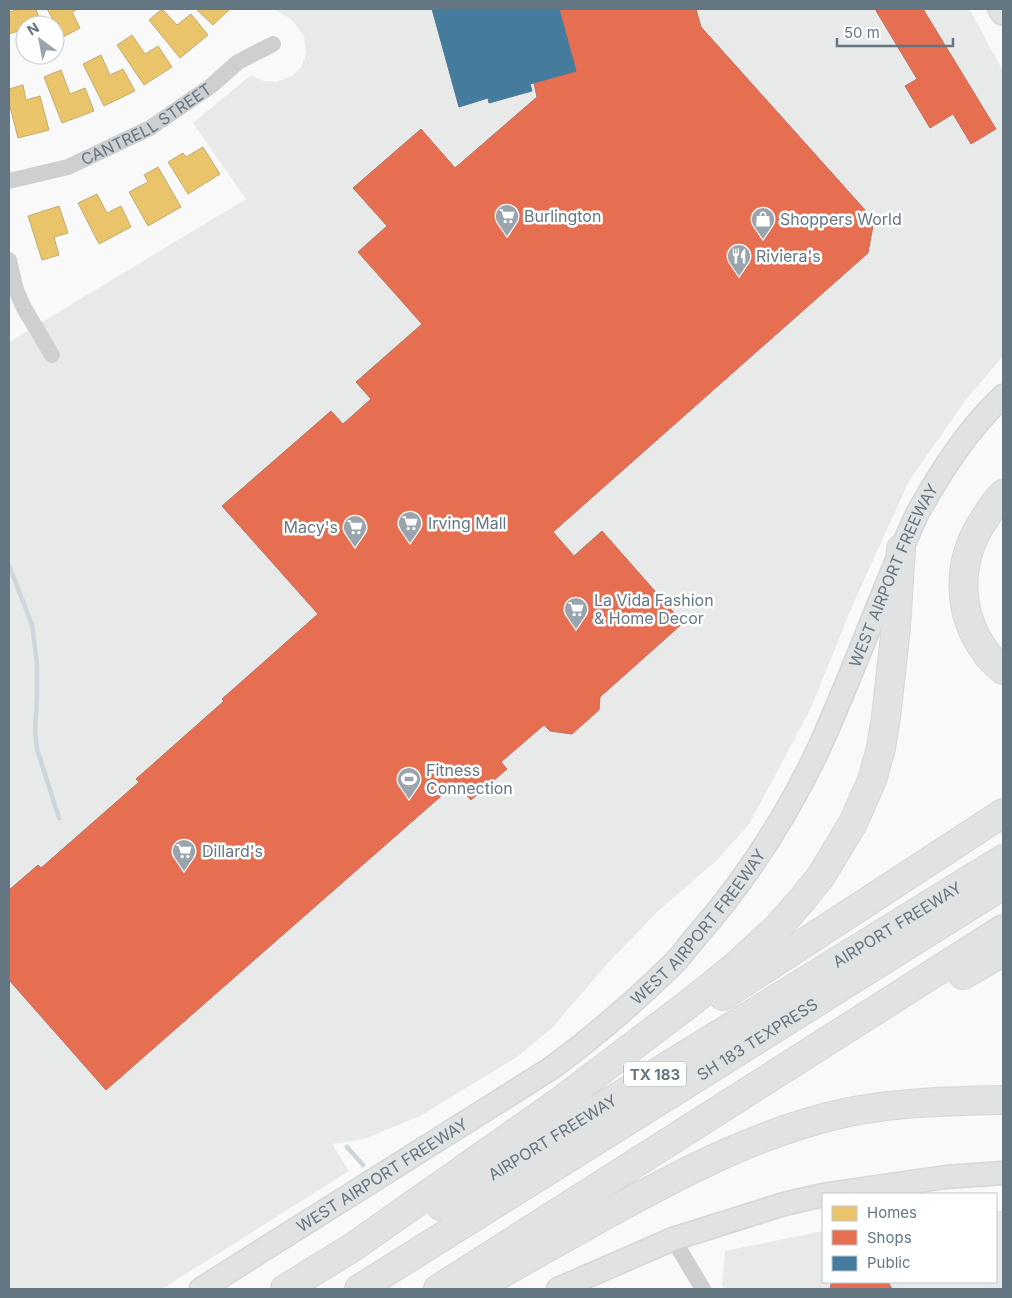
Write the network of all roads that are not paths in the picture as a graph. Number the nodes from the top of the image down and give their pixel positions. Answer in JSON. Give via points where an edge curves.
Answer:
{"nodes":[{"id":1,"x":273,"y":44,"type":"dead end"},
{"id":2,"x":9,"y":181,"type":"edge"},
{"id":3,"x":9,"y":260,"type":"edge"},
{"id":4,"x":52,"y":355,"type":"dead end"},
{"id":5,"x":1003,"y":396,"type":"edge"},
{"id":6,"x":1003,"y":494,"type":"edge"},
{"id":7,"x":901,"y":549,"type":"junction"},
{"id":8,"x":1003,"y":670,"type":"edge"},
{"id":9,"x":1003,"y":813,"type":"edge"},
{"id":10,"x":1003,"y":859,"type":"edge"},
{"id":11,"x":1003,"y":885,"type":"edge"},
{"id":12,"x":1003,"y":901,"type":"edge"},
{"id":13,"x":1003,"y":929,"type":"edge"},
{"id":14,"x":1003,"y":952,"type":"edge"},
{"id":15,"x":818,"y":1047,"type":"junction"},
{"id":16,"x":562,"y":1100,"type":"junction"},
{"id":17,"x":1003,"y":1100,"type":"edge"},
{"id":18,"x":956,"y":1101,"type":"junction"},
{"id":19,"x":1003,"y":1105,"type":"edge"},
{"id":20,"x":1003,"y":1173,"type":"edge"},
{"id":21,"x":835,"y":1193,"type":"edge"},
{"id":22,"x":822,"y":1195,"type":"edge"},
{"id":23,"x":672,"y":1239,"type":"junction"},
{"id":24,"x":201,"y":1289,"type":"edge"},
{"id":25,"x":285,"y":1289,"type":"edge"},
{"id":26,"x":306,"y":1289,"type":"edge"},
{"id":27,"x":359,"y":1289,"type":"edge"},
{"id":28,"x":385,"y":1289,"type":"edge"},
{"id":29,"x":438,"y":1289,"type":"edge"},
{"id":30,"x":476,"y":1289,"type":"edge"},
{"id":31,"x":558,"y":1289,"type":"edge"},
{"id":32,"x":703,"y":1289,"type":"edge"}],
"edges":[{"from":1,"to":2,"type":"street","name":"CANTRELL STREET","via":[[238,62],[211,86],[150,128],[68,167]]},
{"from":3,"to":4,"type":"street","via":[[20,299]]},
{"from":5,"to":7,"type":"main road","name":"WEST AIRPORT FREEWAY","via":[[954,453],[917,514]]},
{"from":6,"to":8,"type":"highway","via":[[978,528],[966,557],[962,592],[970,624],[987,654]]},
{"from":7,"to":16,"type":"highway","via":[[896,627],[881,748],[853,823],[822,876],[777,928],[739,963]]},
{"from":7,"to":24,"type":"main road","name":"WEST AIRPORT FREEWAY","via":[[818,749],[796,792],[730,895],[672,966],[603,1028],[550,1069]]},
{"from":9,"to":16,"type":"highway"},
{"from":10,"to":26,"type":"highway","name":"AIRPORT FREEWAY","number":"TX 183"},
{"from":11,"to":27,"type":"highway","name":"SH 183 TEXPRESS"},
{"from":12,"to":28,"type":"highway","name":"SH 183 TEXPRESS"},
{"from":13,"to":15,"type":"highway"},
{"from":14,"to":15,"type":"highway","via":[[905,1009]]},
{"from":15,"to":29,"type":"highway"},
{"from":16,"to":25,"type":"highway","via":[[353,1247]]},
{"from":17,"to":18,"type":"highway"},
{"from":18,"to":19,"type":"highway"},
{"from":18,"to":30,"type":"highway","via":[[849,1112],[799,1125],[747,1144],[642,1195]]},
{"from":20,"to":21,"type":"main road","via":[[946,1177]]},
{"from":22,"to":23,"type":"main road"},
{"from":23,"to":31,"type":"main road"},
{"from":23,"to":32,"type":"street"}]}
